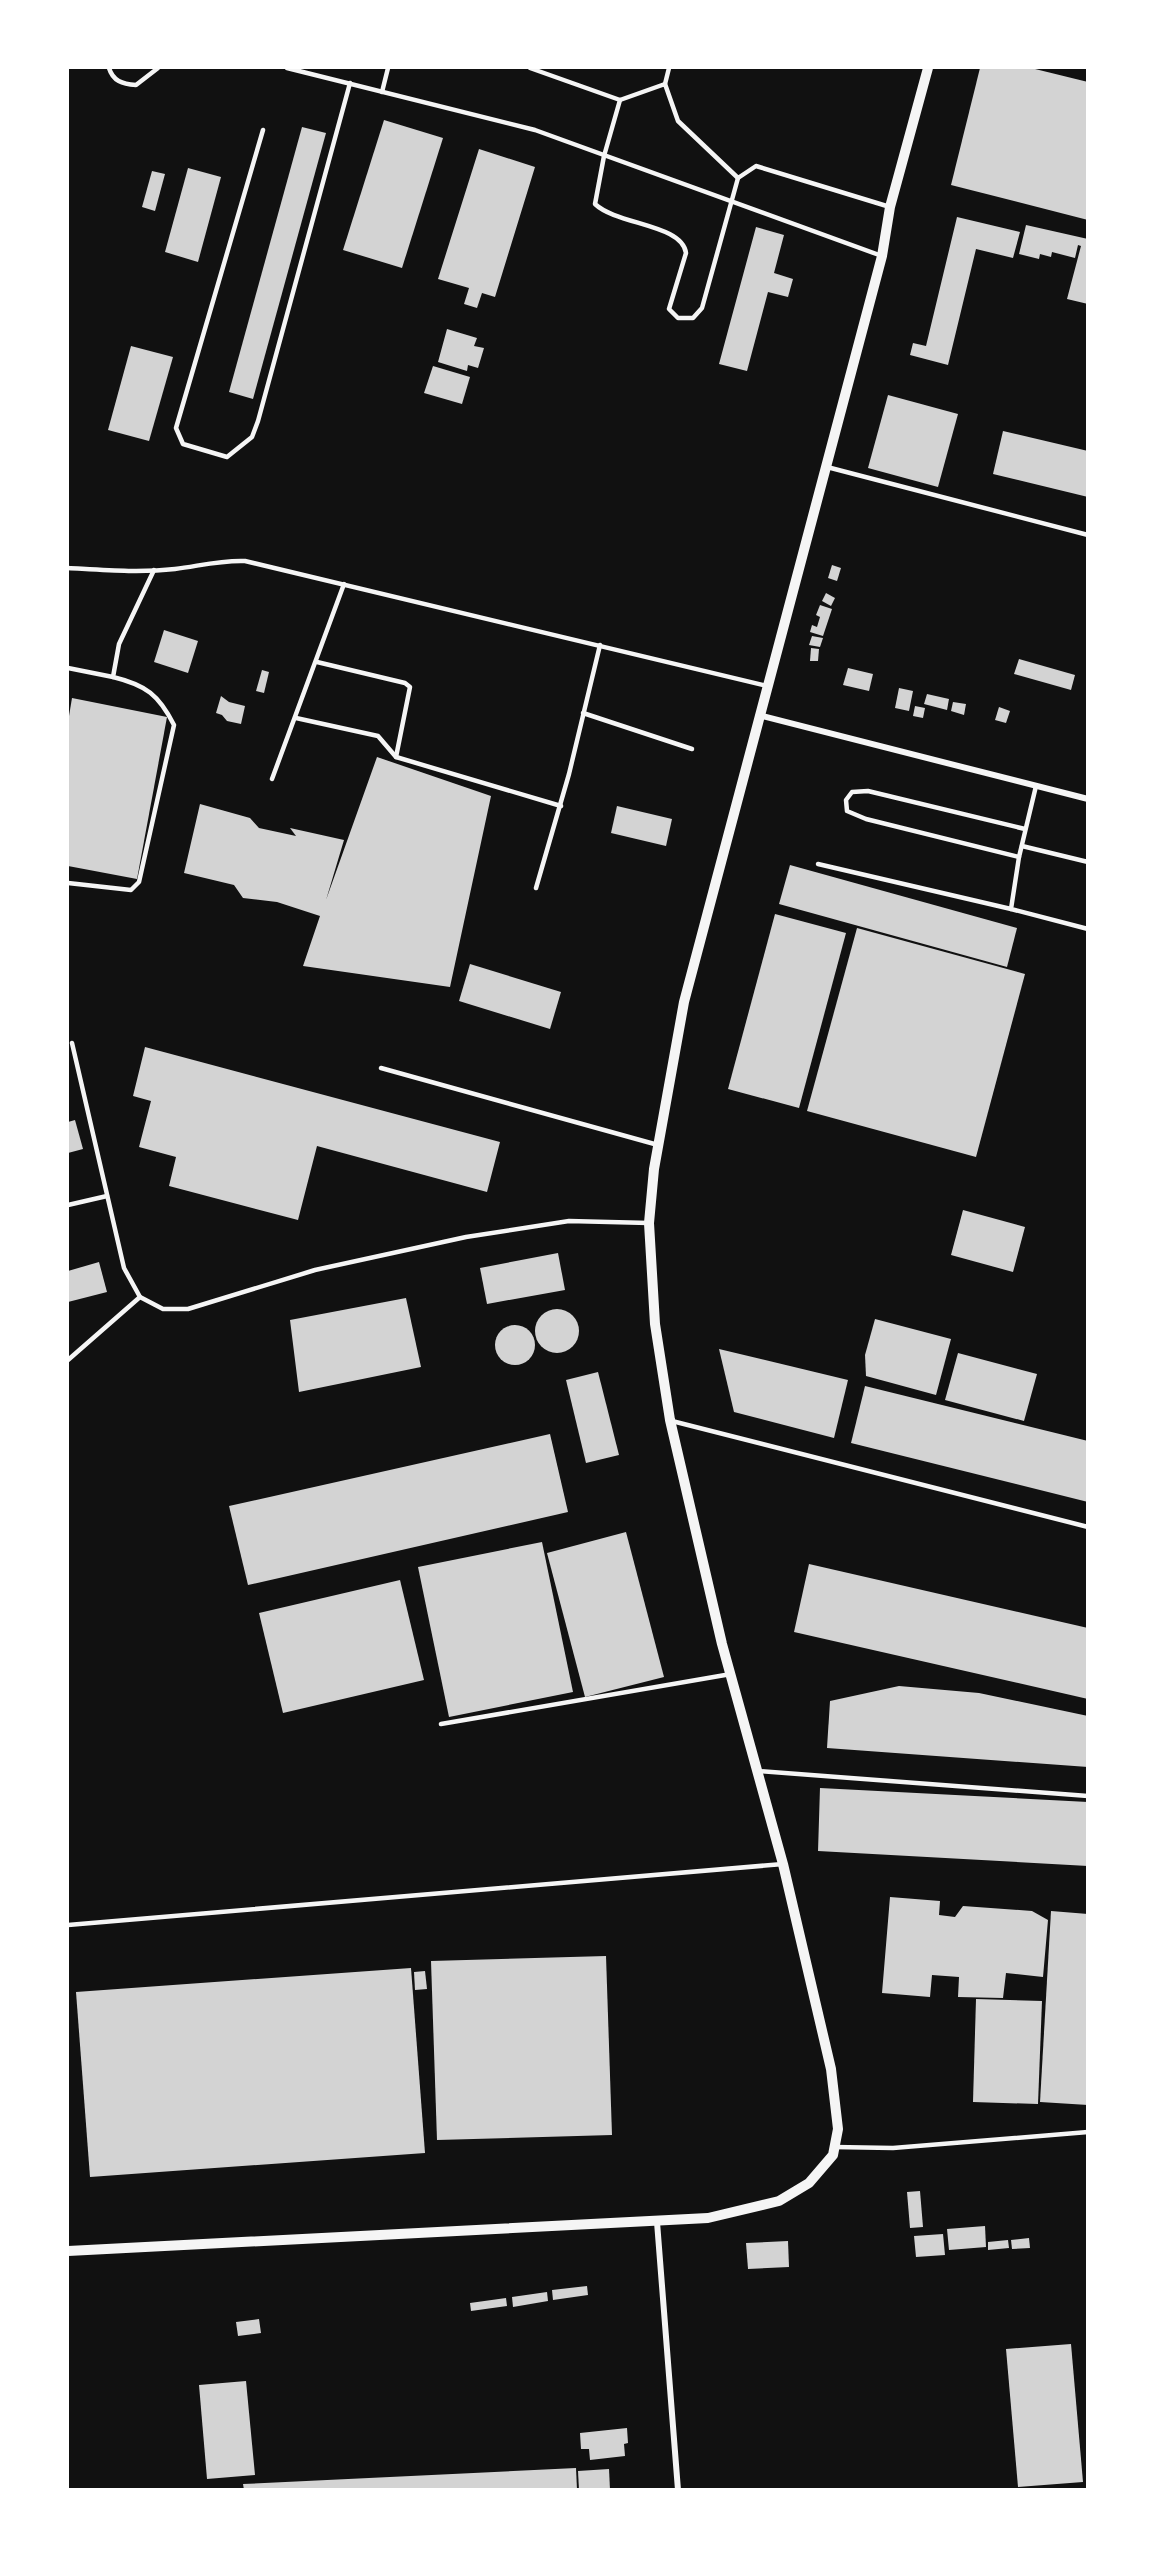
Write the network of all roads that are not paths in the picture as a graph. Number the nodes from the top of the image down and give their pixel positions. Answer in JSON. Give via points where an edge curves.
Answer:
{"nodes":[{"id":1,"x":109,"y":68,"type":"edge"},
{"id":2,"x":158,"y":68,"type":"edge"},
{"id":3,"x":287,"y":68,"type":"edge"},
{"id":4,"x":388,"y":68,"type":"edge"},
{"id":5,"x":530,"y":68,"type":"edge"},
{"id":6,"x":669,"y":68,"type":"edge"},
{"id":7,"x":928,"y":68,"type":"edge"},
{"id":8,"x":350,"y":84,"type":"junction"},
{"id":9,"x":665,"y":84,"type":"junction"},
{"id":10,"x":382,"y":92,"type":"junction"},
{"id":11,"x":620,"y":100,"type":"junction"},
{"id":12,"x":263,"y":130,"type":"dead end"},
{"id":13,"x":604,"y":156,"type":"junction"},
{"id":14,"x":738,"y":178,"type":"junction"},
{"id":15,"x":733,"y":200,"type":"junction"},
{"id":16,"x":890,"y":207,"type":"junction"},
{"id":17,"x":882,"y":256,"type":"junction"},
{"id":18,"x":827,"y":466,"type":"junction"},
{"id":19,"x":1088,"y":535,"type":"edge"},
{"id":20,"x":68,"y":568,"type":"edge"},
{"id":21,"x":154,"y":570,"type":"junction"},
{"id":22,"x":344,"y":584,"type":"junction"},
{"id":23,"x":600,"y":645,"type":"junction"},
{"id":24,"x":317,"y":662,"type":"junction"},
{"id":25,"x":68,"y":668,"type":"edge"},
{"id":26,"x":113,"y":677,"type":"junction"},
{"id":27,"x":770,"y":686,"type":"junction"},
{"id":28,"x":583,"y":713,"type":"junction"},
{"id":29,"x":762,"y":716,"type":"junction"},
{"id":30,"x":296,"y":718,"type":"junction"},
{"id":31,"x":692,"y":749,"type":"dead end"},
{"id":32,"x":396,"y":757,"type":"junction"},
{"id":33,"x":272,"y":778,"type":"dead end"},
{"id":34,"x":1036,"y":786,"type":"junction"},
{"id":35,"x":1088,"y":799,"type":"edge"},
{"id":36,"x":561,"y":806,"type":"junction"},
{"id":37,"x":1025,"y":829,"type":"junction"},
{"id":38,"x":1022,"y":846,"type":"junction"},
{"id":39,"x":1019,"y":857,"type":"junction"},
{"id":40,"x":1088,"y":862,"type":"edge"},
{"id":41,"x":818,"y":864,"type":"dead end"},
{"id":42,"x":68,"y":883,"type":"edge"},
{"id":43,"x":537,"y":888,"type":"dead end"},
{"id":44,"x":1011,"y":909,"type":"junction"},
{"id":45,"x":1088,"y":929,"type":"edge"},
{"id":46,"x":72,"y":1043,"type":"dead end"},
{"id":47,"x":381,"y":1068,"type":"dead end"},
{"id":48,"x":658,"y":1144,"type":"junction"},
{"id":49,"x":107,"y":1196,"type":"junction"},
{"id":50,"x":68,"y":1205,"type":"edge"},
{"id":51,"x":649,"y":1223,"type":"junction"},
{"id":52,"x":140,"y":1297,"type":"junction"},
{"id":53,"x":68,"y":1360,"type":"edge"},
{"id":54,"x":670,"y":1420,"type":"junction"},
{"id":55,"x":1088,"y":1527,"type":"edge"},
{"id":56,"x":730,"y":1674,"type":"junction"},
{"id":57,"x":441,"y":1724,"type":"dead end"},
{"id":58,"x":757,"y":1771,"type":"junction"},
{"id":59,"x":1088,"y":1796,"type":"edge"},
{"id":60,"x":783,"y":1864,"type":"junction"},
{"id":61,"x":68,"y":1925,"type":"edge"},
{"id":62,"x":1088,"y":2132,"type":"edge"},
{"id":63,"x":834,"y":2147,"type":"junction"},
{"id":64,"x":657,"y":2222,"type":"junction"},
{"id":65,"x":68,"y":2251,"type":"edge"},
{"id":66,"x":678,"y":2490,"type":"edge"}],
"edges":[{"from":1,"to":2,"type":"lane","via":[[111,76],[123,84],[136,85]]},
{"from":3,"to":8,"type":"lane"},
{"from":4,"to":10,"type":"lane"},
{"from":5,"to":11,"type":"lane"},
{"from":6,"to":9,"type":"lane"},
{"from":7,"to":16,"type":"street"},
{"from":8,"to":10,"type":"lane"},
{"from":8,"to":12,"type":"lane","via":[[258,421],[252,437],[227,457],[183,444],[176,428]]},
{"from":9,"to":11,"type":"lane"},
{"from":9,"to":14,"type":"lane","via":[[678,121]]},
{"from":10,"to":13,"type":"lane","via":[[535,130]]},
{"from":11,"to":13,"type":"lane"},
{"from":13,"to":15,"type":"lane"},
{"from":13,"to":15,"type":"lane","via":[[595,204],[605,213],[674,235],[684,244],[686,253],[669,309],[678,318],[693,318],[702,308]]},
{"from":14,"to":15,"type":"lane"},
{"from":14,"to":16,"type":"lane","via":[[756,166]]},
{"from":15,"to":17,"type":"lane"},
{"from":16,"to":17,"type":"street"},
{"from":17,"to":18,"type":"street"},
{"from":18,"to":19,"type":"lane"},
{"from":18,"to":27,"type":"street"},
{"from":20,"to":21,"type":"lane"},
{"from":21,"to":22,"type":"lane","via":[[219,560],[245,561]]},
{"from":21,"to":26,"type":"lane","via":[[119,644]]},
{"from":22,"to":23,"type":"lane"},
{"from":22,"to":24,"type":"lane"},
{"from":23,"to":27,"type":"lane"},
{"from":23,"to":28,"type":"lane"},
{"from":24,"to":30,"type":"lane"},
{"from":24,"to":32,"type":"lane","via":[[410,687]]},
{"from":25,"to":26,"type":"lane"},
{"from":26,"to":42,"type":"lane","via":[[138,683],[163,702],[174,725],[167,759],[139,882],[131,890]]},
{"from":27,"to":29,"type":"street"},
{"from":28,"to":31,"type":"lane"},
{"from":28,"to":36,"type":"lane"},
{"from":29,"to":34,"type":"street"},
{"from":29,"to":48,"type":"street","via":[[684,1002]]},
{"from":30,"to":32,"type":"lane","via":[[378,736]]},
{"from":30,"to":33,"type":"lane"},
{"from":32,"to":36,"type":"lane"},
{"from":34,"to":35,"type":"street"},
{"from":34,"to":37,"type":"lane"},
{"from":36,"to":43,"type":"lane"},
{"from":37,"to":38,"type":"lane"},
{"from":37,"to":39,"type":"lane","via":[[868,791],[852,792],[846,800],[847,811],[866,819]]},
{"from":38,"to":39,"type":"lane"},
{"from":38,"to":40,"type":"lane"},
{"from":39,"to":44,"type":"lane"},
{"from":41,"to":44,"type":"lane"},
{"from":44,"to":45,"type":"lane"},
{"from":46,"to":49,"type":"lane"},
{"from":47,"to":48,"type":"lane"},
{"from":48,"to":51,"type":"street"},
{"from":49,"to":50,"type":"lane"},
{"from":49,"to":52,"type":"lane","via":[[124,1268]]},
{"from":51,"to":52,"type":"lane","via":[[569,1221],[466,1237],[315,1270],[188,1309],[163,1309]]},
{"from":51,"to":54,"type":"street","via":[[655,1324]]},
{"from":52,"to":53,"type":"lane"},
{"from":54,"to":55,"type":"lane"},
{"from":54,"to":56,"type":"street"},
{"from":56,"to":57,"type":"lane"},
{"from":56,"to":58,"type":"street"},
{"from":58,"to":59,"type":"lane"},
{"from":58,"to":60,"type":"street"},
{"from":60,"to":61,"type":"lane"},
{"from":60,"to":63,"type":"street","via":[[831,2069],[838,2129]]},
{"from":62,"to":63,"type":"lane","via":[[893,2148]]},
{"from":63,"to":64,"type":"street","via":[[833,2155],[809,2182],[779,2201],[708,2218]]},
{"from":64,"to":65,"type":"street"},
{"from":64,"to":66,"type":"street"}]}
